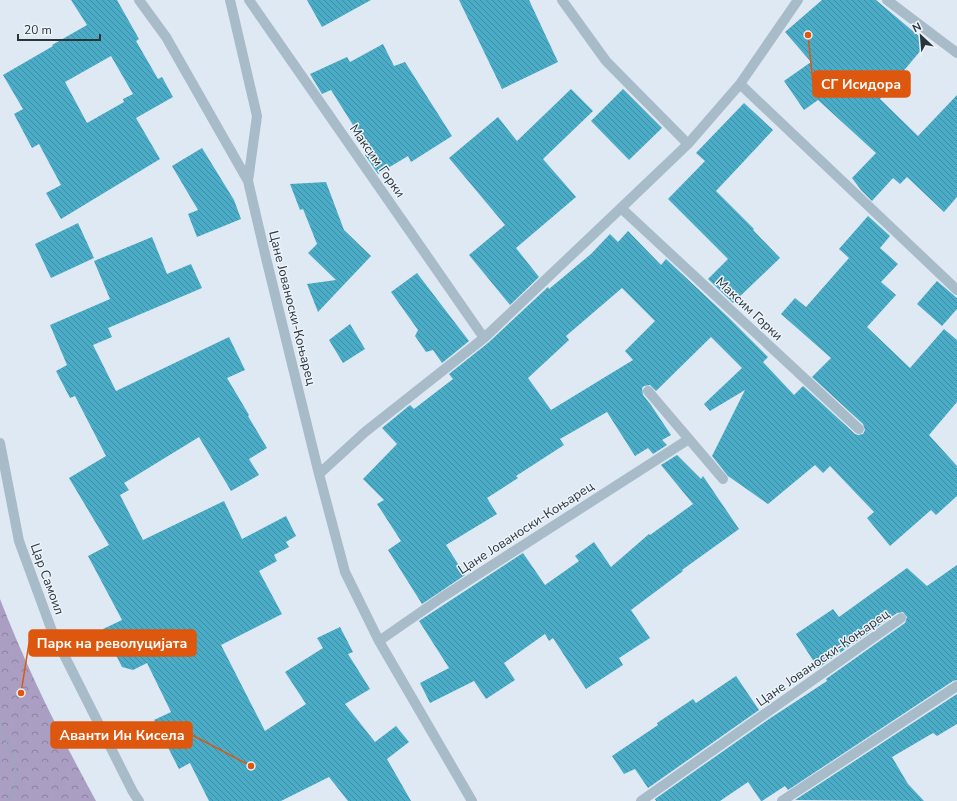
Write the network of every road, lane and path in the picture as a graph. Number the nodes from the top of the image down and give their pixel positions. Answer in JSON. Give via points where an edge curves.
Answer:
{"nodes":[{"id":1,"x":139,"y":0,"type":"edge"},
{"id":2,"x":230,"y":0,"type":"edge"},
{"id":3,"x":249,"y":0,"type":"edge"},
{"id":4,"x":562,"y":0,"type":"edge"},
{"id":5,"x":798,"y":0,"type":"edge"},
{"id":6,"x":888,"y":0,"type":"edge"},
{"id":7,"x":957,"y":53,"type":"edge"},
{"id":8,"x":740,"y":84,"type":"junction"},
{"id":9,"x":688,"y":144,"type":"junction"},
{"id":10,"x":248,"y":180,"type":"junction"},
{"id":11,"x":621,"y":208,"type":"junction"},
{"id":12,"x":957,"y":290,"type":"edge"},
{"id":13,"x":484,"y":338,"type":"junction"},
{"id":14,"x":648,"y":390,"type":"dead end"},
{"id":15,"x":859,"y":429,"type":"dead end"},
{"id":16,"x":689,"y":439,"type":"junction"},
{"id":17,"x":0,"y":443,"type":"edge"},
{"id":18,"x":319,"y":474,"type":"junction"},
{"id":19,"x":723,"y":479,"type":"dead end"},
{"id":20,"x":902,"y":618,"type":"dead end"},
{"id":21,"x":379,"y":641,"type":"junction"},
{"id":22,"x":957,"y":686,"type":"edge"},
{"id":23,"x":0,"y":722,"type":"edge"},
{"id":24,"x":8,"y":801,"type":"edge"},
{"id":25,"x":139,"y":801,"type":"edge"},
{"id":26,"x":472,"y":801,"type":"edge"},
{"id":27,"x":641,"y":801,"type":"edge"},
{"id":28,"x":782,"y":801,"type":"edge"}],
"edges":[{"from":1,"to":10,"type":"street","name":"Цане Јованоски-Коњарец","via":[[166,37]]},
{"from":2,"to":10,"type":"street","via":[[257,116]]},
{"from":3,"to":13,"type":"street","name":"Максим Горки"},
{"from":4,"to":9,"type":"street","via":[[606,61]]},
{"from":5,"to":8,"type":"street"},
{"from":6,"to":7,"type":"street"},
{"from":8,"to":9,"type":"street"},
{"from":8,"to":12,"type":"street"},
{"from":9,"to":11,"type":"street"},
{"from":10,"to":18,"type":"street","name":"Цане Јованоски-Коњарец"},
{"from":11,"to":13,"type":"street"},
{"from":11,"to":15,"type":"street","name":"Максим Горки"},
{"from":13,"to":18,"type":"street","via":[[365,432]]},
{"from":14,"to":16,"type":"street"},
{"from":16,"to":19,"type":"street"},
{"from":16,"to":21,"type":"street","name":"Цане Јованоски-Коњарец","via":[[441,598]]},
{"from":17,"to":25,"type":"street","name":"Цар Самоил","via":[[19,540],[52,631]]},
{"from":18,"to":21,"type":"street","name":"Цане Јованоски-Коњарец","via":[[345,572]]},
{"from":20,"to":27,"type":"street","name":"Цане Јованоски-Коњарец"},
{"from":21,"to":26,"type":"street","name":"Цане Јованоски-Коњарец"},
{"from":22,"to":28,"type":"street"},
{"from":23,"to":24,"type":"path","via":[[8,743],[16,780]]}]}
